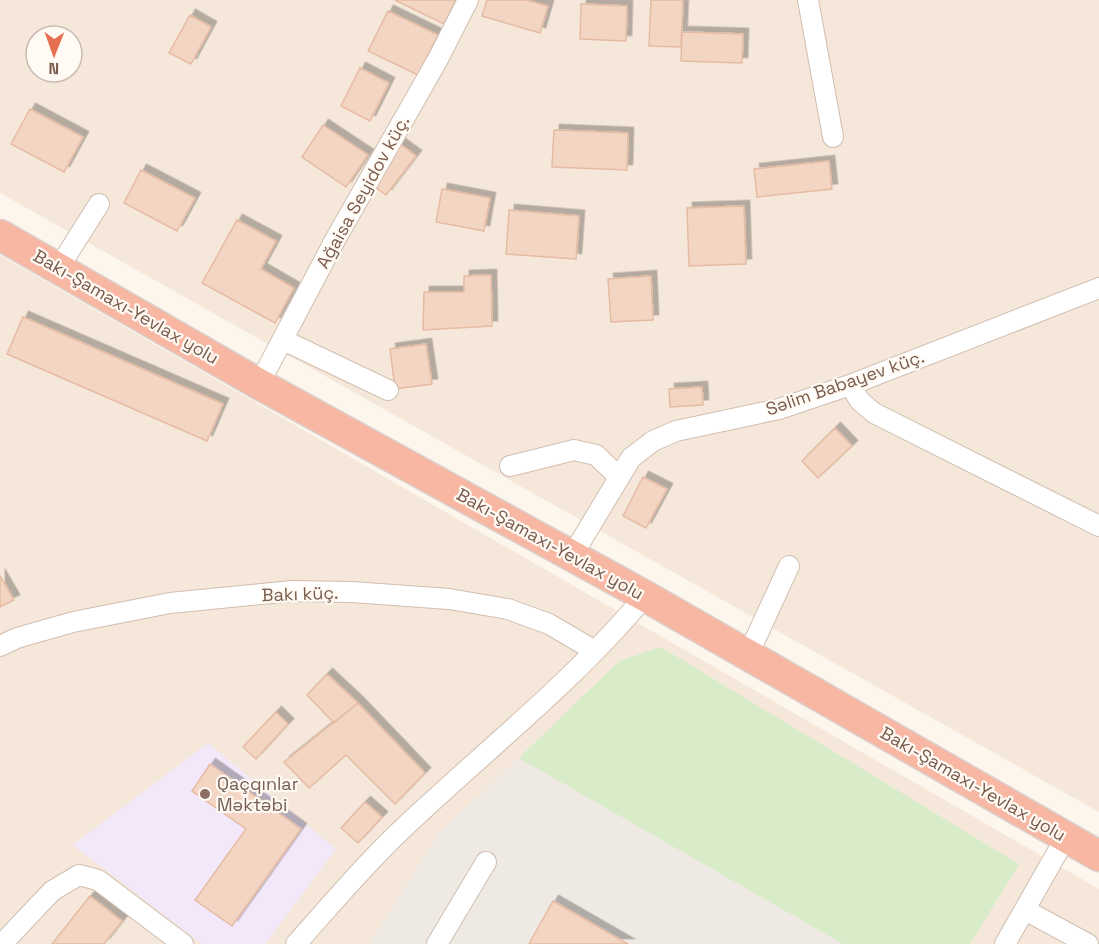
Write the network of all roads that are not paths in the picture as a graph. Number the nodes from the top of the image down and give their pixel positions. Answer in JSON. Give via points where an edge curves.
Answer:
{"nodes":[{"id":1,"x":468,"y":0,"type":"edge"},
{"id":2,"x":808,"y":0,"type":"edge"},
{"id":3,"x":833,"y":137,"type":"dead end"},
{"id":4,"x":99,"y":204,"type":"dead end"},
{"id":5,"x":0,"y":235,"type":"edge"},
{"id":6,"x":58,"y":269,"type":"junction"},
{"id":7,"x":1095,"y":295,"type":"edge"},
{"id":8,"x":283,"y":340,"type":"junction"},
{"id":9,"x":259,"y":384,"type":"junction"},
{"id":10,"x":850,"y":384,"type":"junction"},
{"id":11,"x":388,"y":390,"type":"dead end"},
{"id":12,"x":510,"y":466,"type":"dead end"},
{"id":13,"x":619,"y":477,"type":"junction"},
{"id":14,"x":1099,"y":526,"type":"edge"},
{"id":15,"x":572,"y":556,"type":"junction"},
{"id":16,"x":789,"y":566,"type":"dead end"},
{"id":17,"x":645,"y":596,"type":"junction"},
{"id":18,"x":0,"y":646,"type":"edge"},
{"id":19,"x":596,"y":651,"type":"junction"},
{"id":20,"x":748,"y":655,"type":"junction"},
{"id":21,"x":1066,"y":837,"type":"junction"},
{"id":22,"x":1099,"y":856,"type":"edge"},
{"id":23,"x":486,"y":862,"type":"dead end"},
{"id":24,"x":1025,"y":910,"type":"junction"},
{"id":25,"x":2,"y":944,"type":"edge"},
{"id":26,"x":183,"y":944,"type":"edge"},
{"id":27,"x":296,"y":944,"type":"edge"},
{"id":28,"x":437,"y":944,"type":"edge"},
{"id":29,"x":1005,"y":944,"type":"edge"},
{"id":30,"x":1088,"y":944,"type":"edge"}],
"edges":[{"from":1,"to":8,"type":"street","name":"Ağaisa Seyidov küç."},
{"from":2,"to":3,"type":"street"},
{"from":4,"to":6,"type":"street"},
{"from":5,"to":6,"type":"highway","name":"Bakı-Şamaxı-Yevlax yolu"},
{"from":6,"to":9,"type":"highway","name":"Bakı-Şamaxı-Yevlax yolu"},
{"from":7,"to":10,"type":"street","name":"Səlim Babayev küç."},
{"from":8,"to":9,"type":"street","name":"Ağaisa Seyidov küç."},
{"from":8,"to":11,"type":"street"},
{"from":9,"to":15,"type":"highway","name":"Bakı-Şamaxı-Yevlax yolu"},
{"from":10,"to":13,"type":"street","name":"Səlim Babayev küç.","via":[[779,409],[676,431],[653,441],[631,459]]},
{"from":10,"to":14,"type":"street","via":[[860,401],[874,413]]},
{"from":12,"to":13,"type":"street","via":[[574,450],[596,455]]},
{"from":13,"to":15,"type":"street","name":"Səlim Babayev küç."},
{"from":15,"to":17,"type":"highway","name":"Bakı-Şamaxı-Yevlax yolu"},
{"from":16,"to":20,"type":"street"},
{"from":17,"to":19,"type":"street"},
{"from":17,"to":20,"type":"highway","name":"Bakı-Şamaxı-Yevlax yolu"},
{"from":18,"to":19,"type":"street","name":"Bakı küç.","via":[[73,621],[170,603],[292,591],[449,599],[508,609],[549,624]]},
{"from":19,"to":27,"type":"street","via":[[393,837]]},
{"from":20,"to":21,"type":"highway","name":"Bakı-Şamaxı-Yevlax yolu"},
{"from":21,"to":22,"type":"highway","name":"Bakı-Şamaxı-Yevlax yolu"},
{"from":21,"to":24,"type":"street"},
{"from":23,"to":28,"type":"street"},
{"from":24,"to":29,"type":"street"},
{"from":24,"to":30,"type":"street"},
{"from":25,"to":26,"type":"street","via":[[52,891],[79,875],[98,880]]}]}
